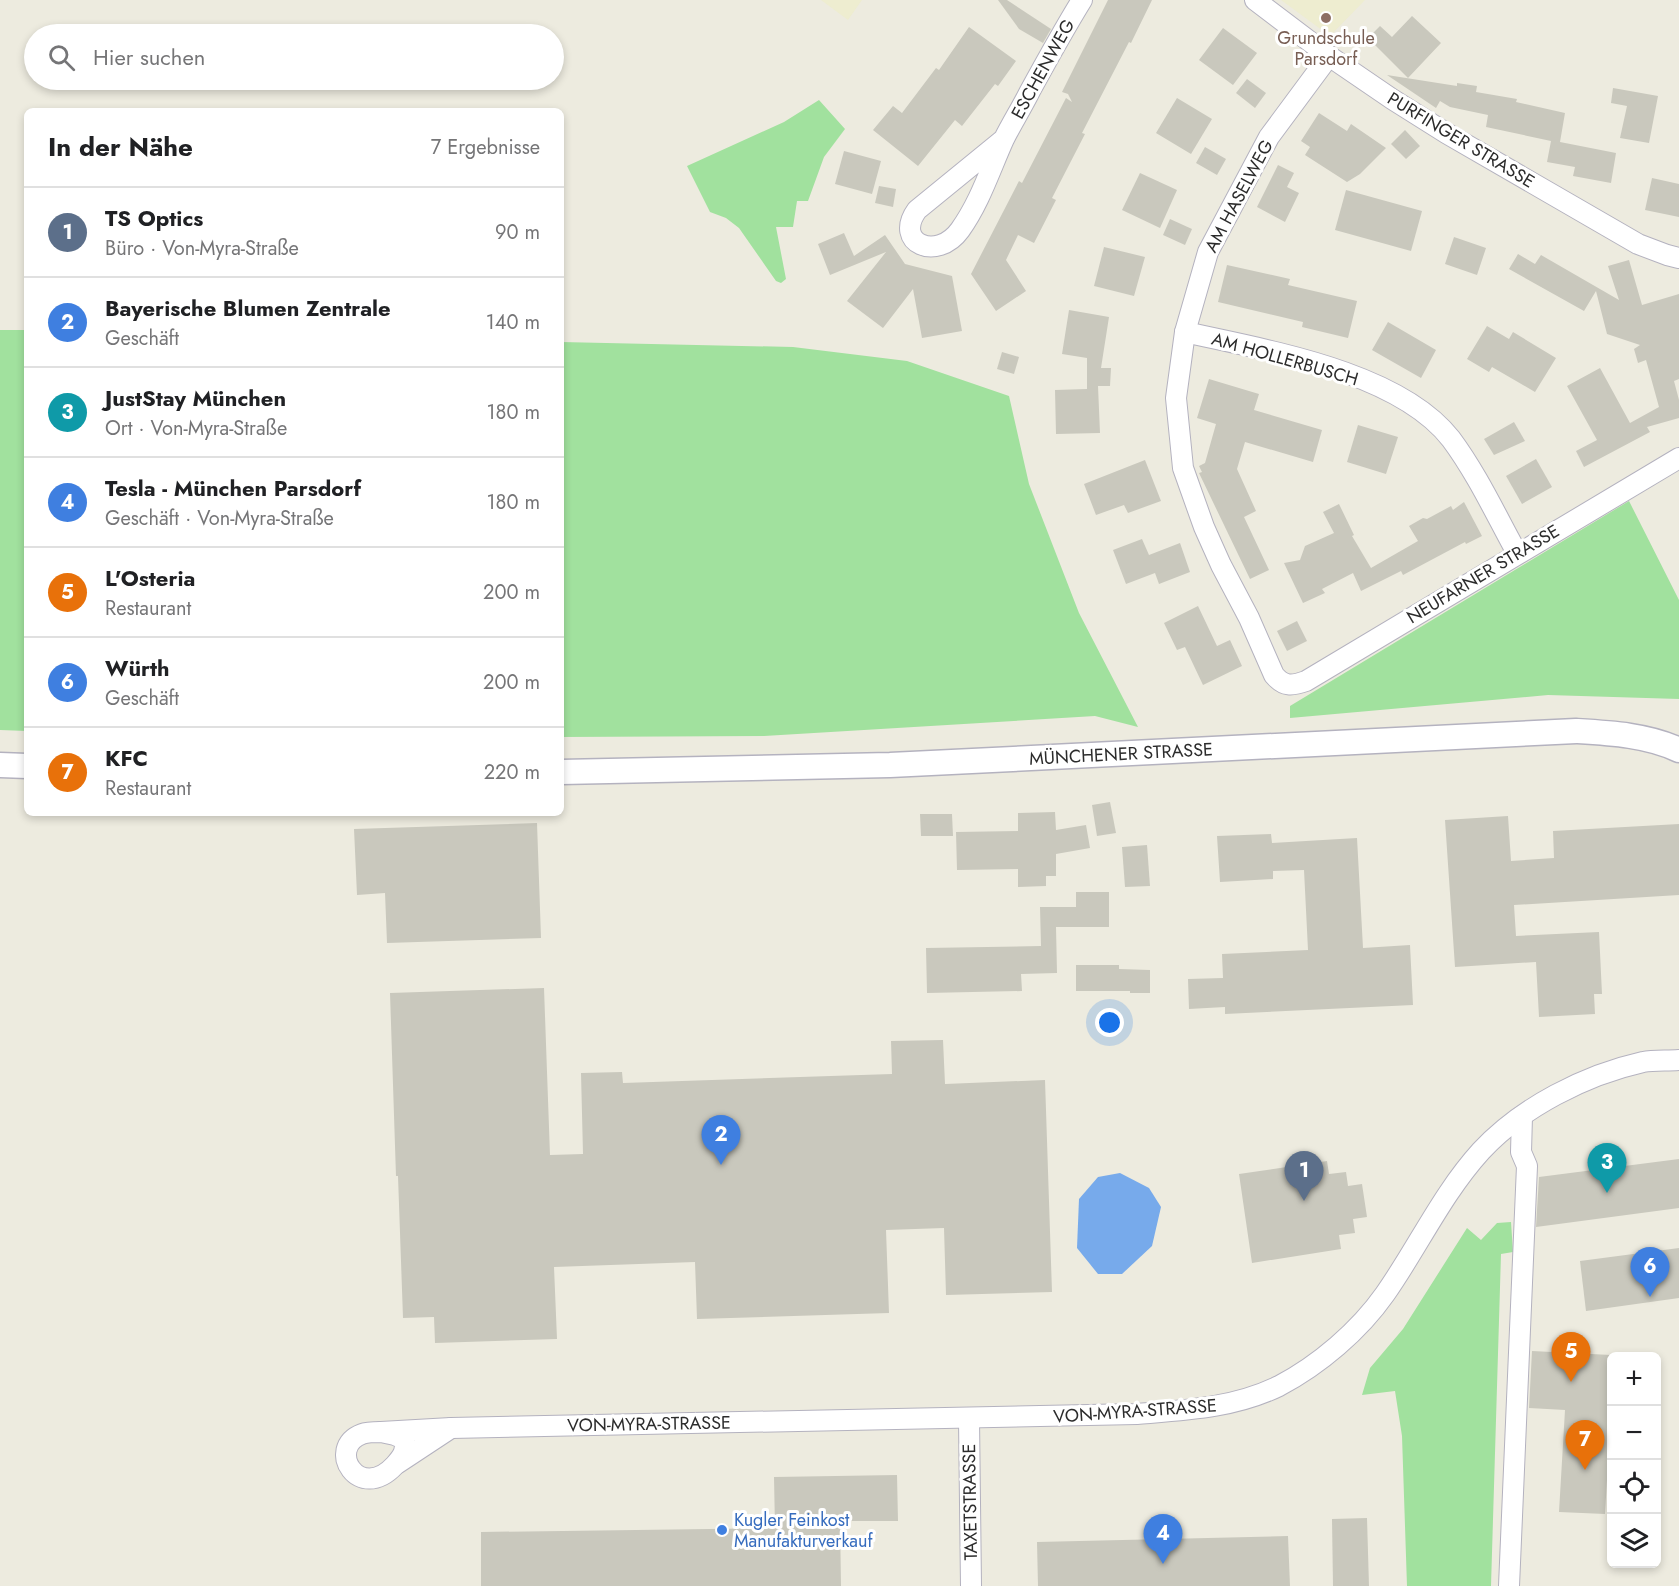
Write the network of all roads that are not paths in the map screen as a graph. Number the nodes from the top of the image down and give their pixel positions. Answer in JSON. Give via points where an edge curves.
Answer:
{"nodes":[{"id":1,"x":1082,"y":0,"type":"edge"},
{"id":2,"x":1255,"y":0,"type":"edge"},
{"id":3,"x":1329,"y":56,"type":"junction"},
{"id":4,"x":1005,"y":139,"type":"junction"},
{"id":5,"x":1679,"y":258,"type":"edge"},
{"id":6,"x":1185,"y":332,"type":"junction"},
{"id":7,"x":1679,"y":458,"type":"edge"},
{"id":8,"x":1517,"y":553,"type":"junction"},
{"id":9,"x":1287,"y":685,"type":"joint"},
{"id":10,"x":1679,"y":750,"type":"edge"},
{"id":11,"x":0,"y":765,"type":"edge"},
{"id":12,"x":24,"y":766,"type":"edge"},
{"id":13,"x":564,"y":772,"type":"edge"},
{"id":14,"x":1679,"y":1059,"type":"edge"},
{"id":15,"x":1522,"y":1116,"type":"junction"},
{"id":16,"x":969,"y":1419,"type":"junction"},
{"id":17,"x":451,"y":1428,"type":"junction"},
{"id":18,"x":381,"y":1432,"type":"junction"},
{"id":19,"x":394,"y":1467,"type":"junction"},
{"id":20,"x":971,"y":1586,"type":"edge"},
{"id":21,"x":1509,"y":1586,"type":"edge"}],
"edges":[{"from":1,"to":4,"type":"street","name":"ESCHENWEG"},
{"from":2,"to":3,"type":"street","name":"PURFINGER STRASSE"},
{"from":3,"to":5,"type":"street","name":"PURFINGER STRASSE","via":[[1446,133],[1638,244]]},
{"from":3,"to":6,"type":"street","name":"AM HASELWEG","via":[[1269,137],[1208,252]]},
{"from":4,"to":4,"type":"street","name":"ESCHENWEG","via":[[917,210],[910,228],[915,240],[934,247],[959,232],[984,190]]},
{"from":6,"to":8,"type":"street","name":"AM HOLLERBUSCH","via":[[1321,365],[1377,386],[1408,403],[1450,438]]},
{"from":6,"to":9,"type":"street","name":"AM HASELWEG","via":[[1176,398],[1183,468],[1221,565],[1274,675]]},
{"from":7,"to":8,"type":"street","name":"NEUFARNER STRASSE"},
{"from":8,"to":9,"type":"street","name":"NEUFARNER STRASSE","via":[[1305,681]]},
{"from":10,"to":13,"type":"street","name":"MÜNCHENER STRASSE","via":[[1608,733],[1567,732],[890,765]]},
{"from":11,"to":12,"type":"street"},
{"from":14,"to":15,"type":"street","name":"VON-MYRA-STRASSE","via":[[1644,1062],[1593,1078]]},
{"from":15,"to":16,"type":"street","name":"VON-MYRA-STRASSE","via":[[1482,1150],[1463,1174],[1367,1316],[1323,1356],[1279,1386],[1207,1409]]},
{"from":15,"to":21,"type":"street","via":[[1521,1152],[1527,1166]]},
{"from":16,"to":17,"type":"street","name":"VON-MYRA-STRASSE"},
{"from":16,"to":20,"type":"street","name":"TAXETSTRASSE"},
{"from":17,"to":18,"type":"street","name":"VON-MYRA-STRASSE"},
{"from":17,"to":19,"type":"street","name":"VON-MYRA-STRASSE"},
{"from":18,"to":19,"type":"street","via":[[404,1439],[406,1447]]},
{"from":18,"to":19,"type":"street","name":"VON-MYRA-STRASSE","via":[[355,1438],[346,1452],[347,1461],[350,1469],[364,1479],[381,1476]]}]}
